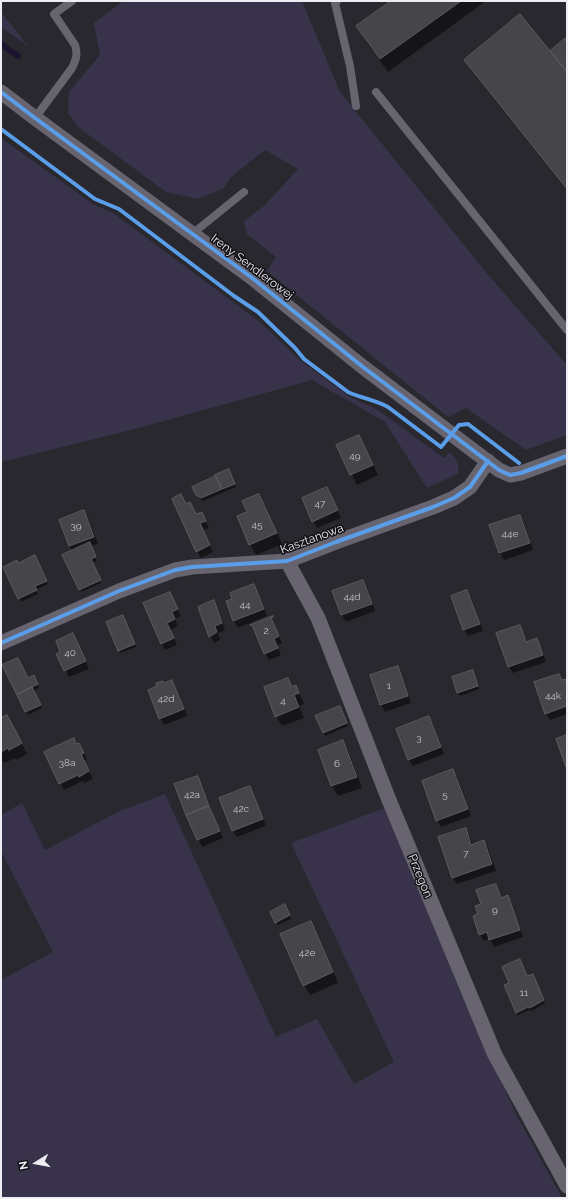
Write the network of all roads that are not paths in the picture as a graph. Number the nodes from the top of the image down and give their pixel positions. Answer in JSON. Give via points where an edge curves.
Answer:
{"nodes":[{"id":1,"x":72,"y":1,"type":"edge"},
{"id":2,"x":337,"y":1,"type":"edge"},
{"id":3,"x":1,"y":92,"type":"edge"},
{"id":4,"x":376,"y":92,"type":"dead end"},
{"id":5,"x":356,"y":106,"type":"dead end"},
{"id":6,"x":34,"y":118,"type":"junction"},
{"id":7,"x":244,"y":192,"type":"dead end"},
{"id":8,"x":192,"y":234,"type":"junction"},
{"id":9,"x":567,"y":330,"type":"edge"},
{"id":10,"x":567,"y":456,"type":"edge"},
{"id":11,"x":488,"y":461,"type":"junction"},
{"id":12,"x":287,"y":561,"type":"junction"},
{"id":13,"x":1,"y":643,"type":"edge"},
{"id":14,"x":567,"y":1186,"type":"edge"}],
"edges":[{"from":1,"to":6,"type":"lane","via":[[54,14],[75,45],[75,62]]},
{"from":2,"to":5,"type":"lane"},
{"from":3,"to":6,"type":"street","name":"Ireny Sendlerowej"},
{"from":4,"to":9,"type":"lane"},
{"from":6,"to":8,"type":"street","name":"Ireny Sendlerowej"},
{"from":7,"to":8,"type":"lane"},
{"from":8,"to":11,"type":"street","name":"Ireny Sendlerowej"},
{"from":10,"to":11,"type":"street","via":[[510,475]]},
{"from":11,"to":12,"type":"street","name":"Kasztanowa","via":[[470,487],[454,498]]},
{"from":12,"to":13,"type":"street","name":"Kasztanowa","via":[[175,570],[119,591]]},
{"from":12,"to":14,"type":"street","name":"Przegon","via":[[318,618],[392,807],[495,1055]]}]}
